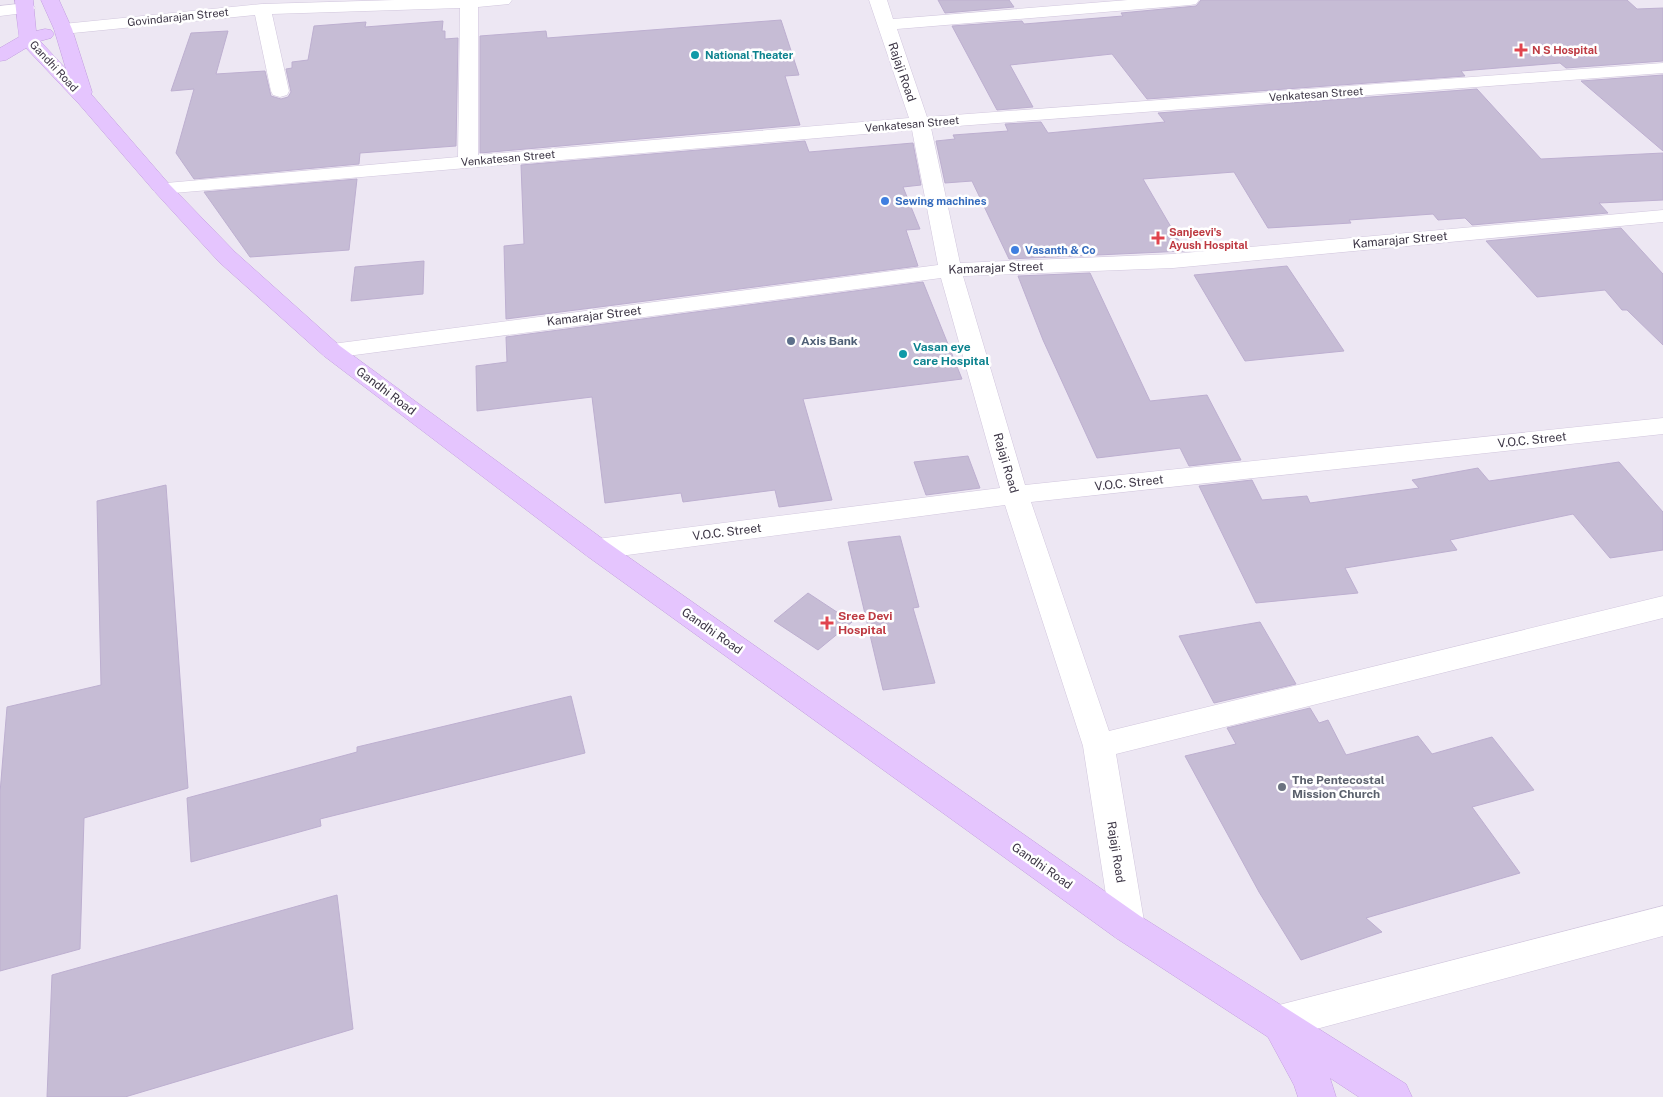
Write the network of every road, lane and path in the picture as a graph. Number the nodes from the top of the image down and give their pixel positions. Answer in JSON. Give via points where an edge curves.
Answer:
{"nodes":[{"id":1,"x":50,"y":0,"type":"edge"},
{"id":2,"x":504,"y":0,"type":"edge"},
{"id":3,"x":878,"y":0,"type":"edge"},
{"id":4,"x":1190,"y":0,"type":"edge"},
{"id":5,"x":469,"y":3,"type":"junction"},
{"id":6,"x":25,"y":4,"type":"edge"},
{"id":7,"x":262,"y":9,"type":"junction"},
{"id":8,"x":0,"y":11,"type":"edge"},
{"id":9,"x":886,"y":25,"type":"junction"},
{"id":10,"x":63,"y":29,"type":"junction"},
{"id":11,"x":28,"y":39,"type":"junction"},
{"id":12,"x":0,"y":56,"type":"edge"},
{"id":13,"x":1663,"y":68,"type":"edge"},
{"id":14,"x":280,"y":91,"type":"dead end"},
{"id":15,"x":86,"y":100,"type":"junction"},
{"id":16,"x":920,"y":123,"type":"junction"},
{"id":17,"x":468,"y":162,"type":"junction"},
{"id":18,"x":162,"y":188,"type":"junction"},
{"id":19,"x":1663,"y":216,"type":"edge"},
{"id":20,"x":950,"y":270,"type":"junction"},
{"id":21,"x":332,"y":351,"type":"junction"},
{"id":22,"x":1663,"y":426,"type":"edge"},
{"id":23,"x":1015,"y":495,"type":"junction"},
{"id":24,"x":597,"y":549,"type":"junction"},
{"id":25,"x":1663,"y":606,"type":"edge"},
{"id":26,"x":1099,"y":746,"type":"junction"},
{"id":27,"x":1663,"y":921,"type":"edge"},
{"id":28,"x":1128,"y":927,"type":"junction"},
{"id":29,"x":1279,"y":1022,"type":"junction"},
{"id":30,"x":1317,"y":1097,"type":"edge"},
{"id":31,"x":1393,"y":1097,"type":"edge"}],
"edges":[{"from":1,"to":10,"type":"main road","name":"Gandhi Road"},
{"from":2,"to":5,"type":"street","name":"Govindarajan Street"},
{"from":3,"to":9,"type":"street","name":"Rajaji Road"},
{"from":4,"to":9,"type":"street"},
{"from":5,"to":7,"type":"street","name":"Govindarajan Street"},
{"from":5,"to":17,"type":"street"},
{"from":6,"to":8,"type":"street"},
{"from":6,"to":11,"type":"main road","name":"Gandhi Road"},
{"from":7,"to":10,"type":"street","name":"Govindarajan Street"},
{"from":7,"to":14,"type":"street"},
{"from":9,"to":16,"type":"street","name":"Rajaji Road"},
{"from":10,"to":11,"type":"main road"},
{"from":10,"to":15,"type":"main road","name":"Gandhi Road"},
{"from":11,"to":12,"type":"main road"},
{"from":11,"to":15,"type":"main road","name":"Gandhi Road"},
{"from":13,"to":16,"type":"street","name":"Venkatesan Street"},
{"from":15,"to":18,"type":"main road","name":"Gandhi Road"},
{"from":16,"to":17,"type":"street","name":"Venkatesan Street"},
{"from":16,"to":20,"type":"street","name":"Rajaji Road"},
{"from":17,"to":18,"type":"street","name":"Venkatesan Street"},
{"from":18,"to":21,"type":"main road","name":"Gandhi Road","via":[[227,257]]},
{"from":19,"to":20,"type":"street","name":"Kamarajar Street","via":[[1173,261]]},
{"from":20,"to":21,"type":"street","name":"Kamarajar Street"},
{"from":20,"to":23,"type":"street","name":"Rajaji Road"},
{"from":21,"to":24,"type":"main road","name":"Gandhi Road"},
{"from":22,"to":23,"type":"street","name":"V.O.C. Street"},
{"from":23,"to":24,"type":"street","name":"V.O.C. Street"},
{"from":23,"to":26,"type":"street","name":"Rajaji Road"},
{"from":24,"to":28,"type":"main road","name":"Gandhi Road"},
{"from":25,"to":26,"type":"street"},
{"from":26,"to":28,"type":"street","name":"Rajaji Road"},
{"from":27,"to":29,"type":"street"},
{"from":28,"to":29,"type":"main road","name":"Gandhi Road"},
{"from":29,"to":30,"type":"main road","via":[[1311,1078]]},
{"from":29,"to":31,"type":"main road","name":"Gandhi Road"}]}
